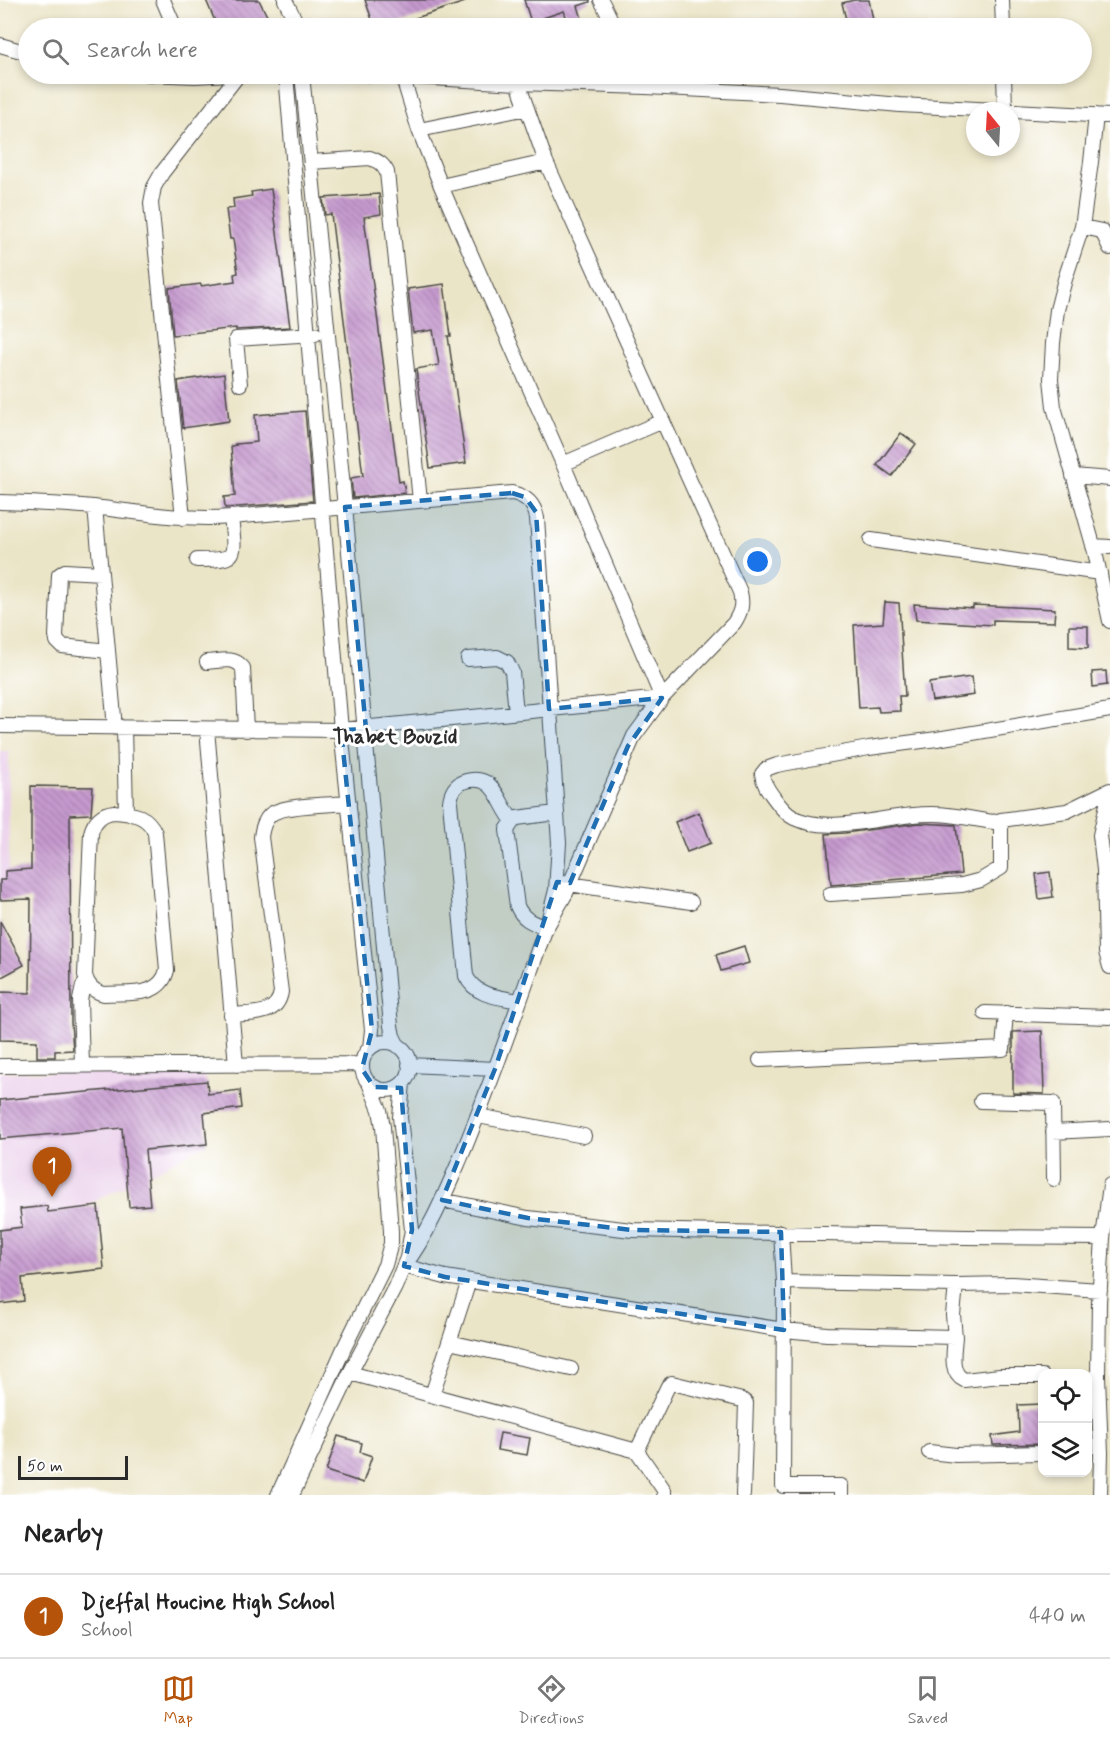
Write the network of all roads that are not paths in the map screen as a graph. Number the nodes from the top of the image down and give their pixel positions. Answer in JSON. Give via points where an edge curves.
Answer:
{"nodes":[{"id":1,"x":163,"y":0,"type":"edge"},
{"id":2,"x":285,"y":0,"type":"edge"},
{"id":3,"x":601,"y":0,"type":"edge"},
{"id":4,"x":1002,"y":0,"type":"edge"},
{"id":5,"x":171,"y":18,"type":"edge"},
{"id":6,"x":294,"y":18,"type":"edge"},
{"id":7,"x":610,"y":18,"type":"edge"},
{"id":8,"x":1003,"y":18,"type":"edge"},
{"id":9,"x":0,"y":45,"type":"edge"},
{"id":10,"x":18,"y":50,"type":"edge"},
{"id":11,"x":231,"y":84,"type":"edge"},
{"id":12,"x":287,"y":84,"type":"edge"},
{"id":13,"x":303,"y":84,"type":"edge"},
{"id":14,"x":405,"y":84,"type":"edge"},
{"id":15,"x":518,"y":84,"type":"edge"},
{"id":16,"x":550,"y":84,"type":"edge"},
{"id":17,"x":644,"y":84,"type":"edge"},
{"id":18,"x":1004,"y":84,"type":"edge"},
{"id":19,"x":646,"y":87,"type":"junction"},
{"id":20,"x":1005,"y":102,"type":"edge"},
{"id":21,"x":527,"y":108,"type":"junction"},
{"id":22,"x":966,"y":108,"type":"edge"},
{"id":23,"x":1020,"y":111,"type":"edge"},
{"id":24,"x":1103,"y":116,"type":"edge"},
{"id":25,"x":419,"y":130,"type":"junction"},
{"id":26,"x":311,"y":162,"type":"junction"},
{"id":27,"x":546,"y":162,"type":"junction"},
{"id":28,"x":441,"y":186,"type":"junction"},
{"id":29,"x":1082,"y":227,"type":"junction"},
{"id":30,"x":1106,"y":232,"type":"edge"},
{"id":31,"x":1110,"y":248,"type":"edge"},
{"id":32,"x":328,"y":333,"type":"junction"},
{"id":33,"x":308,"y":334,"type":"junction"},
{"id":34,"x":240,"y":384,"type":"dead end"},
{"id":35,"x":663,"y":421,"type":"junction"},
{"id":36,"x":563,"y":464,"type":"junction"},
{"id":37,"x":1073,"y":476,"type":"junction"},
{"id":38,"x":1110,"y":479,"type":"edge"},
{"id":39,"x":420,"y":501,"type":"junction"},
{"id":40,"x":0,"y":502,"type":"edge"},
{"id":41,"x":95,"y":507,"type":"junction"},
{"id":42,"x":345,"y":507,"type":"junction"},
{"id":43,"x":322,"y":509,"type":"junction"},
{"id":44,"x":231,"y":517,"type":"junction"},
{"id":45,"x":183,"y":518,"type":"junction"},
{"id":46,"x":871,"y":540,"type":"dead end"},
{"id":47,"x":1093,"y":546,"type":"junction"},
{"id":48,"x":1110,"y":547,"type":"edge"},
{"id":49,"x":197,"y":560,"type":"dead end"},
{"id":50,"x":101,"y":573,"type":"junction"},
{"id":51,"x":1100,"y":573,"type":"junction"},
{"id":52,"x":1110,"y":621,"type":"edge"},
{"id":53,"x":108,"y":651,"type":"junction"},
{"id":54,"x":468,"y":659,"type":"dead end"},
{"id":55,"x":207,"y":662,"type":"dead end"},
{"id":56,"x":662,"y":698,"type":"junction"},
{"id":57,"x":549,"y":709,"type":"junction"},
{"id":58,"x":1110,"y":710,"type":"edge"},
{"id":59,"x":516,"y":712,"type":"junction"},
{"id":60,"x":0,"y":726,"type":"edge"},
{"id":61,"x":120,"y":728,"type":"junction"},
{"id":62,"x":207,"y":729,"type":"junction"},
{"id":63,"x":366,"y":729,"type":"junction"},
{"id":64,"x":246,"y":730,"type":"junction"},
{"id":65,"x":342,"y":730,"type":"junction"},
{"id":66,"x":1110,"y":791,"type":"edge"},
{"id":67,"x":349,"y":803,"type":"junction"},
{"id":68,"x":126,"y":813,"type":"junction"},
{"id":69,"x":556,"y":813,"type":"junction"},
{"id":70,"x":1001,"y":820,"type":"junction"},
{"id":71,"x":513,"y":821,"type":"junction"},
{"id":72,"x":1106,"y":843,"type":"edge"},
{"id":73,"x":563,"y":883,"type":"junction"},
{"id":74,"x":830,"y":894,"type":"dead end"},
{"id":75,"x":691,"y":902,"type":"dead end"},
{"id":76,"x":1107,"y":921,"type":"edge"},
{"id":77,"x":546,"y":928,"type":"junction"},
{"id":78,"x":1110,"y":967,"type":"edge"},
{"id":79,"x":87,"y":981,"type":"junction"},
{"id":80,"x":519,"y":1001,"type":"junction"},
{"id":81,"x":985,"y":1013,"type":"dead end"},
{"id":82,"x":1006,"y":1013,"type":"junction"},
{"id":83,"x":231,"y":1015,"type":"junction"},
{"id":84,"x":1110,"y":1017,"type":"edge"},
{"id":85,"x":398,"y":1046,"type":"junction"},
{"id":86,"x":370,"y":1048,"type":"junction"},
{"id":87,"x":760,"y":1060,"type":"dead end"},
{"id":88,"x":362,"y":1064,"type":"junction"},
{"id":89,"x":82,"y":1065,"type":"junction"},
{"id":90,"x":236,"y":1065,"type":"junction"},
{"id":91,"x":409,"y":1065,"type":"junction"},
{"id":92,"x":0,"y":1066,"type":"edge"},
{"id":93,"x":495,"y":1069,"type":"junction"},
{"id":94,"x":369,"y":1083,"type":"junction"},
{"id":95,"x":403,"y":1083,"type":"junction"},
{"id":96,"x":981,"y":1101,"type":"dead end"},
{"id":97,"x":478,"y":1116,"type":"junction"},
{"id":98,"x":1110,"y":1129,"type":"edge"},
{"id":99,"x":1053,"y":1132,"type":"junction"},
{"id":100,"x":584,"y":1136,"type":"dead end"},
{"id":101,"x":1054,"y":1179,"type":"dead end"},
{"id":102,"x":1110,"y":1185,"type":"edge"},
{"id":103,"x":442,"y":1200,"type":"junction"},
{"id":104,"x":781,"y":1232,"type":"junction"},
{"id":105,"x":1103,"y":1238,"type":"junction"},
{"id":106,"x":404,"y":1266,"type":"junction"},
{"id":107,"x":469,"y":1281,"type":"junction"},
{"id":108,"x":784,"y":1282,"type":"junction"},
{"id":109,"x":956,"y":1285,"type":"junction"},
{"id":110,"x":1100,"y":1290,"type":"junction"},
{"id":111,"x":784,"y":1330,"type":"junction"},
{"id":112,"x":955,"y":1337,"type":"junction"},
{"id":113,"x":450,"y":1342,"type":"junction"},
{"id":114,"x":571,"y":1369,"type":"dead end"},
{"id":115,"x":350,"y":1373,"type":"junction"},
{"id":116,"x":1038,"y":1376,"type":"edge"},
{"id":117,"x":1093,"y":1376,"type":"edge"},
{"id":118,"x":432,"y":1395,"type":"junction"},
{"id":119,"x":637,"y":1451,"type":"junction"},
{"id":120,"x":929,"y":1452,"type":"dead end"},
{"id":121,"x":1094,"y":1453,"type":"edge"},
{"id":122,"x":1038,"y":1454,"type":"edge"},
{"id":123,"x":278,"y":1495,"type":"edge"},
{"id":124,"x":292,"y":1495,"type":"edge"},
{"id":125,"x":664,"y":1495,"type":"edge"},
{"id":126,"x":742,"y":1495,"type":"edge"},
{"id":127,"x":841,"y":1495,"type":"edge"},
{"id":128,"x":1100,"y":1495,"type":"edge"}],
"edges":[{"from":1,"to":5,"type":"street"},
{"from":2,"to":6,"type":"street"},
{"from":3,"to":7,"type":"street"},
{"from":4,"to":8,"type":"street"},
{"from":9,"to":10,"type":"street"},
{"from":11,"to":45,"type":"street","via":[[162,173],[151,203]]},
{"from":12,"to":33,"type":"street"},
{"from":13,"to":26,"type":"street"},
{"from":14,"to":25,"type":"street"},
{"from":15,"to":21,"type":"street"},
{"from":16,"to":19,"type":"street"},
{"from":17,"to":19,"type":"street"},
{"from":18,"to":20,"type":"street"},
{"from":19,"to":22,"type":"street"},
{"from":21,"to":25,"type":"street"},
{"from":21,"to":27,"type":"street"},
{"from":23,"to":24,"type":"street"},
{"from":24,"to":29,"type":"street"},
{"from":25,"to":28,"type":"street"},
{"from":26,"to":32,"type":"street"},
{"from":26,"to":39,"type":"street","via":[[370,158],[387,172]]},
{"from":27,"to":28,"type":"street"},
{"from":27,"to":35,"type":"street"},
{"from":28,"to":36,"type":"street"},
{"from":29,"to":30,"type":"street"},
{"from":29,"to":37,"type":"street","via":[[1057,310],[1051,379],[1054,407]]},
{"from":30,"to":31,"type":"street"},
{"from":32,"to":33,"type":"street"},
{"from":32,"to":42,"type":"street"},
{"from":33,"to":34,"type":"street","via":[[236,339]]},
{"from":33,"to":43,"type":"street"},
{"from":35,"to":36,"type":"street"},
{"from":35,"to":56,"type":"street","via":[[742,603],[734,623]]},
{"from":36,"to":56,"type":"street"},
{"from":37,"to":38,"type":"street"},
{"from":37,"to":47,"type":"street"},
{"from":39,"to":42,"type":"street"},
{"from":39,"to":57,"type":"street","via":[[512,493],[525,497],[533,506],[537,518]]},
{"from":40,"to":41,"type":"street"},
{"from":41,"to":45,"type":"street"},
{"from":41,"to":50,"type":"street"},
{"from":42,"to":43,"type":"street"},
{"from":42,"to":63,"type":"street"},
{"from":43,"to":44,"type":"street"},
{"from":43,"to":65,"type":"street"},
{"from":44,"to":45,"type":"street"},
{"from":44,"to":49,"type":"street","via":[[235,548],[230,556],[222,560]]},
{"from":46,"to":51,"type":"street"},
{"from":47,"to":48,"type":"street"},
{"from":47,"to":51,"type":"street"},
{"from":50,"to":53,"type":"street"},
{"from":50,"to":53,"type":"street","via":[[65,571],[59,575],[56,636],[62,646]]},
{"from":51,"to":52,"type":"street"},
{"from":53,"to":61,"type":"street"},
{"from":54,"to":59,"type":"street","via":[[496,657],[507,662],[512,672]]},
{"from":55,"to":64,"type":"street","via":[[233,660],[243,668]]},
{"from":56,"to":57,"type":"street"},
{"from":56,"to":73,"type":"street","via":[[628,746]]},
{"from":57,"to":59,"type":"street"},
{"from":57,"to":69,"type":"street"},
{"from":58,"to":70,"type":"street","via":[[869,748],[777,765],[762,774],[777,803],[792,817],[809,823],[844,824],[935,814]]},
{"from":59,"to":63,"type":"street"},
{"from":60,"to":61,"type":"street"},
{"from":61,"to":62,"type":"street"},
{"from":61,"to":68,"type":"street"},
{"from":62,"to":64,"type":"street"},
{"from":62,"to":83,"type":"street"},
{"from":63,"to":65,"type":"street"},
{"from":63,"to":85,"type":"street","via":[[391,1026]]},
{"from":64,"to":65,"type":"street"},
{"from":65,"to":67,"type":"street"},
{"from":66,"to":70,"type":"street","via":[[1067,811]]},
{"from":66,"to":72,"type":"street","via":[[1100,835]]},
{"from":67,"to":83,"type":"street","via":[[281,809],[263,825],[261,837],[280,998],[269,1011]]},
{"from":67,"to":86,"type":"street","via":[[372,1030]]},
{"from":68,"to":79,"type":"street","via":[[104,815],[93,827]]},
{"from":68,"to":79,"type":"street","via":[[143,817],[155,833],[167,970],[158,987],[148,992],[104,994],[93,990]]},
{"from":69,"to":71,"type":"street","via":[[522,816]]},
{"from":69,"to":73,"type":"street"},
{"from":70,"to":74,"type":"street","via":[[1001,868],[981,880],[962,885]]},
{"from":71,"to":77,"type":"street","via":[[507,836],[517,906],[528,921]]},
{"from":71,"to":80,"type":"street","via":[[489,783],[478,779],[466,781],[453,791],[450,802],[466,976],[472,987],[482,993]]},
{"from":72,"to":76,"type":"street"},
{"from":73,"to":75,"type":"street"},
{"from":73,"to":77,"type":"street"},
{"from":76,"to":78,"type":"street","via":[[1106,952]]},
{"from":77,"to":80,"type":"street"},
{"from":79,"to":89,"type":"street","via":[[80,1000]]},
{"from":80,"to":93,"type":"street"},
{"from":81,"to":82,"type":"street"},
{"from":82,"to":84,"type":"street"},
{"from":82,"to":87,"type":"street","via":[[1002,1049]]},
{"from":83,"to":90,"type":"street"},
{"from":85,"to":86,"type":"street","via":[[384,1043]]},
{"from":85,"to":91,"type":"street"},
{"from":86,"to":88,"type":"street"},
{"from":88,"to":90,"type":"street"},
{"from":88,"to":94,"type":"street"},
{"from":89,"to":90,"type":"street"},
{"from":89,"to":92,"type":"street"},
{"from":91,"to":93,"type":"street"},
{"from":91,"to":95,"type":"street"},
{"from":93,"to":97,"type":"street"},
{"from":94,"to":95,"type":"street","via":[[386,1090]]},
{"from":94,"to":123,"type":"street","via":[[382,1127],[391,1231],[388,1254]]},
{"from":95,"to":106,"type":"street","via":[[400,1117],[412,1230]]},
{"from":96,"to":99,"type":"street","via":[[1053,1103]]},
{"from":97,"to":100,"type":"street"},
{"from":97,"to":103,"type":"street"},
{"from":98,"to":99,"type":"street"},
{"from":99,"to":101,"type":"street"},
{"from":102,"to":105,"type":"street"},
{"from":103,"to":104,"type":"street","via":[[528,1218],[632,1230]]},
{"from":103,"to":106,"type":"street"},
{"from":104,"to":105,"type":"street"},
{"from":104,"to":108,"type":"street"},
{"from":105,"to":110,"type":"street"},
{"from":106,"to":107,"type":"street"},
{"from":106,"to":115,"type":"street"},
{"from":107,"to":111,"type":"street"},
{"from":107,"to":113,"type":"street"},
{"from":108,"to":109,"type":"street"},
{"from":108,"to":111,"type":"street"},
{"from":109,"to":110,"type":"street"},
{"from":109,"to":112,"type":"street"},
{"from":110,"to":117,"type":"street"},
{"from":111,"to":112,"type":"street"},
{"from":111,"to":127,"type":"street","via":[[783,1486],[841,1486]]},
{"from":112,"to":116,"type":"street","via":[[955,1371],[964,1380]]},
{"from":113,"to":114,"type":"street"},
{"from":113,"to":118,"type":"street"},
{"from":115,"to":118,"type":"street"},
{"from":115,"to":124,"type":"street"},
{"from":117,"to":121,"type":"street"},
{"from":118,"to":119,"type":"street"},
{"from":119,"to":125,"type":"street"},
{"from":119,"to":126,"type":"street","via":[[669,1384],[742,1400],[747,1405]]},
{"from":120,"to":122,"type":"street"},
{"from":121,"to":128,"type":"street"}]}
